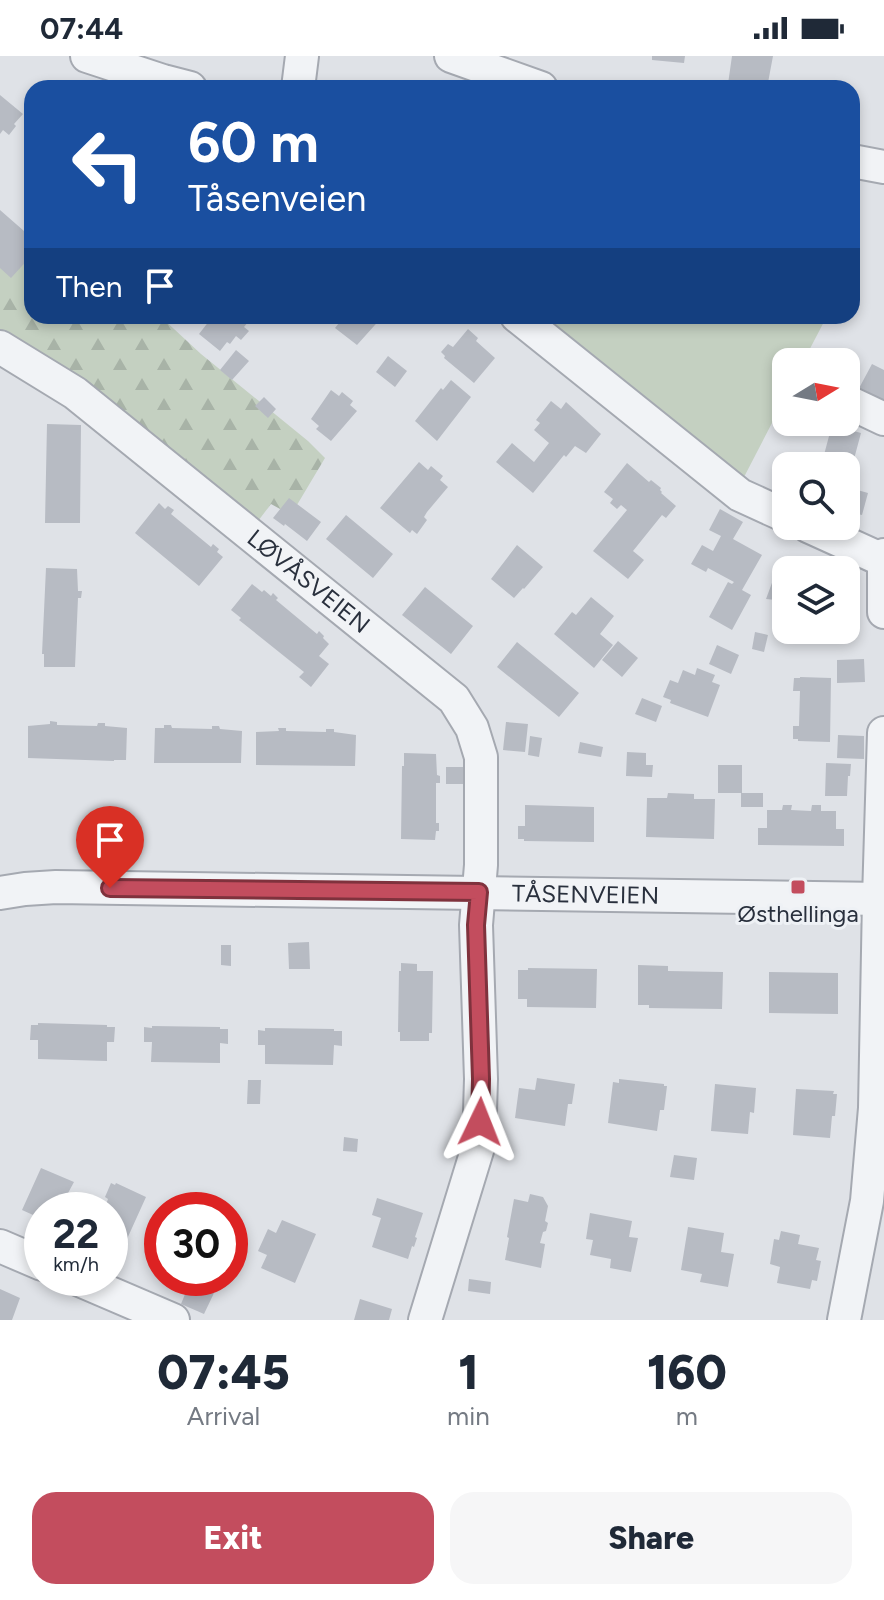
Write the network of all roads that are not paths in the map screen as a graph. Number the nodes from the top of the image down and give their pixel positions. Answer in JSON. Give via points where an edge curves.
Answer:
{"nodes":[{"id":1,"x":87,"y":56,"type":"edge"},
{"id":2,"x":302,"y":56,"type":"edge"},
{"id":3,"x":451,"y":56,"type":"edge"},
{"id":4,"x":129,"y":79,"type":"edge"},
{"id":5,"x":299,"y":80,"type":"edge"},
{"id":6,"x":518,"y":80,"type":"edge"},
{"id":7,"x":860,"y":162,"type":"edge"},
{"id":8,"x":884,"y":167,"type":"edge"},
{"id":9,"x":527,"y":324,"type":"edge"},
{"id":10,"x":0,"y":347,"type":"edge"},
{"id":11,"x":860,"y":408,"type":"edge"},
{"id":12,"x":884,"y":419,"type":"edge"},
{"id":13,"x":772,"y":510,"type":"edge"},
{"id":14,"x":841,"y":540,"type":"edge"},
{"id":15,"x":884,"y":558,"type":"edge"},
{"id":16,"x":884,"y":612,"type":"edge"},
{"id":17,"x":884,"y":733,"type":"edge"},
{"id":18,"x":479,"y":892,"type":"junction"},
{"id":19,"x":0,"y":893,"type":"edge"},
{"id":20,"x":881,"y":899,"type":"edge"},
{"id":21,"x":875,"y":1202,"type":"edge"},
{"id":22,"x":0,"y":1246,"type":"edge"},
{"id":23,"x":24,"y":1256,"type":"edge"},
{"id":24,"x":117,"y":1296,"type":"edge"},
{"id":25,"x":173,"y":1320,"type":"edge"},
{"id":26,"x":425,"y":1320,"type":"edge"},
{"id":27,"x":844,"y":1320,"type":"edge"}],
"edges":[{"from":1,"to":4,"type":"street"},
{"from":2,"to":5,"type":"street"},
{"from":3,"to":6,"type":"street"},
{"from":7,"to":8,"type":"street"},
{"from":9,"to":13,"type":"street","via":[[740,495]]},
{"from":10,"to":18,"type":"street","name":"LØVÅSVEIEN","via":[[75,393],[454,699],[472,728],[481,757]]},
{"from":11,"to":12,"type":"street"},
{"from":14,"to":15,"type":"street"},
{"from":15,"to":16,"type":"street"},
{"from":17,"to":20,"type":"street"},
{"from":18,"to":19,"type":"street","name":"TÅSENVEIEN","via":[[56,887]]},
{"from":18,"to":20,"type":"street","name":"TÅSENVEIEN"},
{"from":18,"to":26,"type":"street","name":"LØVÅSVEIEN","via":[[479,1144]]},
{"from":20,"to":21,"type":"street"},
{"from":21,"to":27,"type":"street"},
{"from":22,"to":23,"type":"street"},
{"from":24,"to":25,"type":"street"}]}
